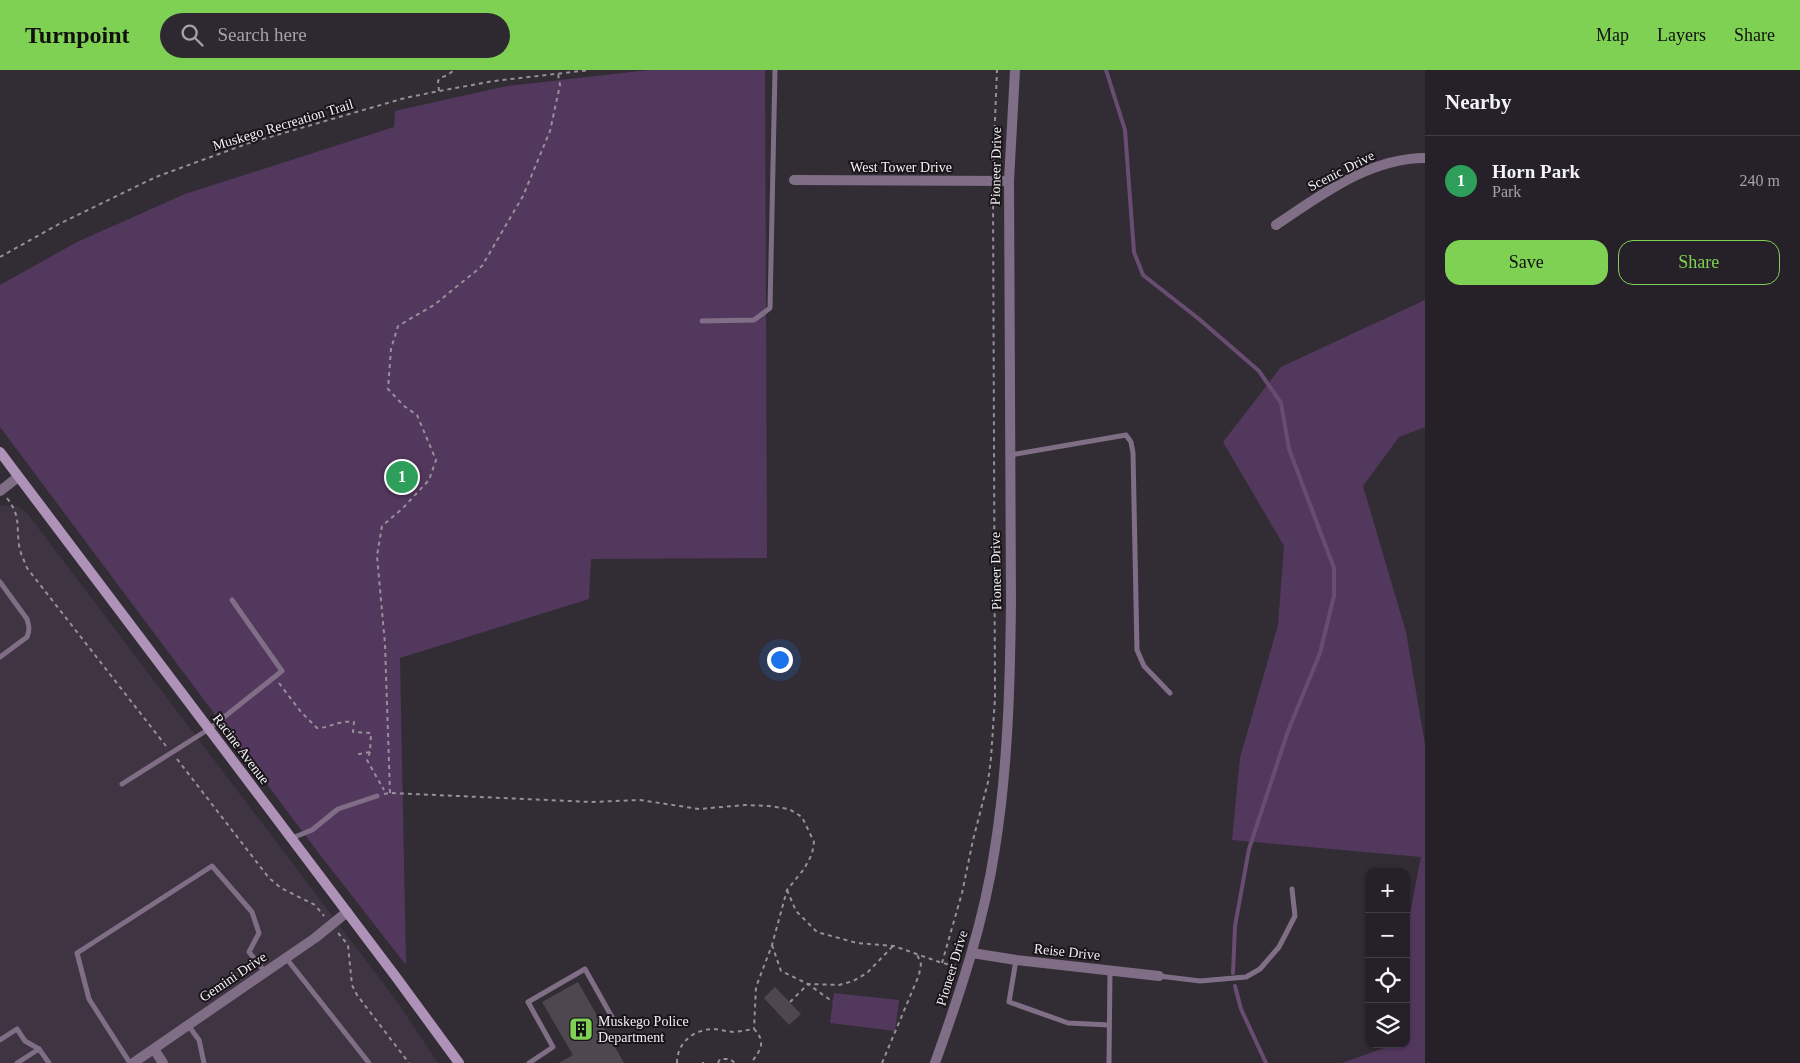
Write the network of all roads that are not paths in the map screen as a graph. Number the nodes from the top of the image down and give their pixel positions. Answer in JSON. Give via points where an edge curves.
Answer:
{"nodes":[{"id":1,"x":775,"y":70,"type":"edge"},
{"id":2,"x":1015,"y":70,"type":"edge"},
{"id":3,"x":1425,"y":158,"type":"edge"},
{"id":4,"x":794,"y":180,"type":"dead end"},
{"id":5,"x":1009,"y":181,"type":"junction"},
{"id":6,"x":1276,"y":225,"type":"dead end"},
{"id":7,"x":702,"y":321,"type":"dead end"},
{"id":8,"x":0,"y":452,"type":"edge"},
{"id":9,"x":1009,"y":455,"type":"junction"},
{"id":10,"x":18,"y":477,"type":"junction"},
{"id":11,"x":0,"y":491,"type":"edge"},
{"id":12,"x":0,"y":582,"type":"edge"},
{"id":13,"x":232,"y":600,"type":"dead end"},
{"id":14,"x":0,"y":657,"type":"edge"},
{"id":15,"x":1170,"y":693,"type":"dead end"},
{"id":16,"x":209,"y":729,"type":"junction"},
{"id":17,"x":122,"y":784,"type":"dead end"},
{"id":18,"x":377,"y":796,"type":"road end"},
{"id":19,"x":292,"y":838,"type":"junction"},
{"id":20,"x":1292,"y":889,"type":"dead end"},
{"id":21,"x":347,"y":912,"type":"junction"},
{"id":22,"x":972,"y":953,"type":"junction"},
{"id":23,"x":286,"y":958,"type":"junction"},
{"id":24,"x":1016,"y":960,"type":"junction"},
{"id":25,"x":1110,"y":970,"type":"junction"},
{"id":26,"x":265,"y":972,"type":"junction"},
{"id":27,"x":1159,"y":976,"type":"joint"},
{"id":28,"x":613,"y":1019,"type":"dead end"},
{"id":29,"x":188,"y":1025,"type":"junction"},
{"id":30,"x":1109,"y":1025,"type":"junction"},
{"id":31,"x":0,"y":1040,"type":"edge"},
{"id":32,"x":39,"y":1049,"type":"junction"},
{"id":33,"x":154,"y":1049,"type":"junction"},
{"id":34,"x":17,"y":1063,"type":"edge"},
{"id":35,"x":49,"y":1063,"type":"edge"},
{"id":36,"x":132,"y":1063,"type":"edge"},
{"id":37,"x":163,"y":1063,"type":"edge"},
{"id":38,"x":204,"y":1063,"type":"edge"},
{"id":39,"x":370,"y":1063,"type":"edge"},
{"id":40,"x":459,"y":1063,"type":"edge"},
{"id":41,"x":529,"y":1063,"type":"edge"},
{"id":42,"x":935,"y":1063,"type":"edge"},
{"id":43,"x":1109,"y":1063,"type":"edge"}],
"edges":[{"from":1,"to":7,"type":"lane","via":[[770,308],[754,320]]},
{"from":2,"to":5,"type":"street","name":"Pioneer Drive"},
{"from":3,"to":6,"type":"street","name":"Scenic Drive","via":[[1391,161],[1357,174]]},
{"from":4,"to":5,"type":"street","name":"West Tower Drive"},
{"from":5,"to":9,"type":"street","name":"Pioneer Drive"},
{"from":8,"to":10,"type":"main road","name":"Racine Avenue"},
{"from":9,"to":15,"type":"lane","via":[[1126,435],[1131,442],[1134,452],[1137,650],[1144,666]]},
{"from":9,"to":22,"type":"street","name":"Pioneer Drive","via":[[1007,749],[995,850]]},
{"from":10,"to":11,"type":"street"},
{"from":10,"to":16,"type":"main road","name":"Racine Avenue"},
{"from":12,"to":14,"type":"lane","via":[[27,619],[29,632]]},
{"from":13,"to":16,"type":"lane","via":[[282,671]]},
{"from":16,"to":17,"type":"lane"},
{"from":16,"to":19,"type":"main road","name":"Racine Avenue"},
{"from":18,"to":19,"type":"lane","via":[[338,809],[312,830]]},
{"from":19,"to":21,"type":"main road","name":"Racine Avenue"},
{"from":20,"to":27,"type":"lane","via":[[1295,916],[1279,947],[1260,969],[1246,977],[1200,981]]},
{"from":21,"to":23,"type":"street","name":"Gemini Drive"},
{"from":21,"to":40,"type":"main road","name":"Racine Avenue"},
{"from":22,"to":24,"type":"street","name":"Reise Drive"},
{"from":22,"to":42,"type":"street","name":"Pioneer Drive"},
{"from":23,"to":26,"type":"street","name":"Gemini Drive"},
{"from":23,"to":39,"type":"lane"},
{"from":24,"to":25,"type":"street","name":"Reise Drive"},
{"from":24,"to":30,"type":"lane","via":[[1009,1002],[1068,1022]]},
{"from":25,"to":27,"type":"street","name":"Reise Drive"},
{"from":25,"to":30,"type":"lane"},
{"from":26,"to":29,"type":"street","name":"Gemini Drive"},
{"from":26,"to":36,"type":"lane","via":[[249,952],[259,933],[252,912],[212,866],[77,953],[89,999]]},
{"from":28,"to":41,"type":"lane","via":[[585,969],[528,1002],[553,1047]]},
{"from":29,"to":33,"type":"street","name":"Gemini Drive"},
{"from":29,"to":38,"type":"lane","via":[[199,1040]]},
{"from":30,"to":43,"type":"lane"},
{"from":31,"to":32,"type":"lane","via":[[17,1029],[25,1041]]},
{"from":32,"to":34,"type":"lane"},
{"from":32,"to":35,"type":"lane"},
{"from":33,"to":36,"type":"street","name":"Gemini Drive"},
{"from":33,"to":37,"type":"street"}]}
